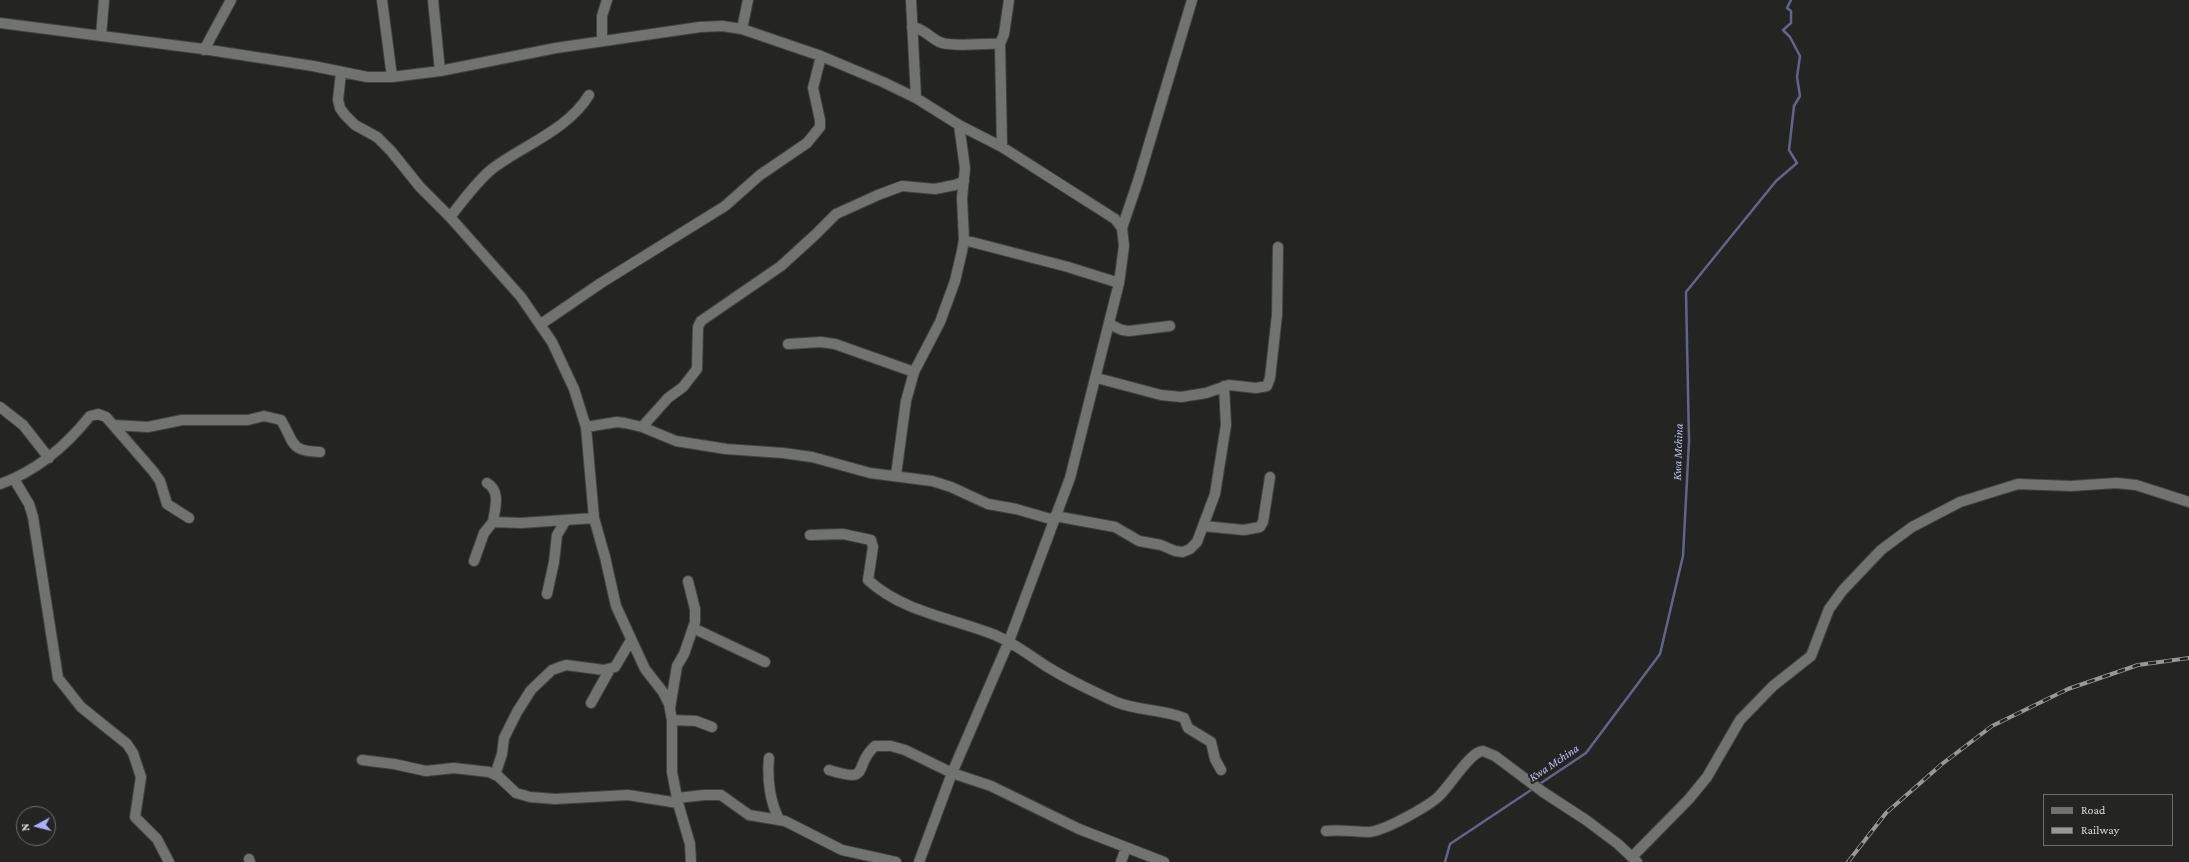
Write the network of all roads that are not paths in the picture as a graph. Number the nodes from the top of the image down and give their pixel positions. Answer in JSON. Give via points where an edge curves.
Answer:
{"nodes":[{"id":1,"x":104,"y":0,"type":"edge"},
{"id":2,"x":231,"y":0,"type":"edge"},
{"id":3,"x":382,"y":0,"type":"edge"},
{"id":4,"x":433,"y":0,"type":"edge"},
{"id":5,"x":607,"y":0,"type":"edge"},
{"id":6,"x":748,"y":0,"type":"edge"},
{"id":7,"x":911,"y":0,"type":"edge"},
{"id":8,"x":1009,"y":0,"type":"edge"},
{"id":9,"x":1192,"y":0,"type":"edge"},
{"id":10,"x":0,"y":23,"type":"edge"},
{"id":11,"x":912,"y":26,"type":"junction"},
{"id":12,"x":742,"y":29,"type":"junction"},
{"id":13,"x":101,"y":36,"type":"junction"},
{"id":14,"x":602,"y":41,"type":"junction"},
{"id":15,"x":1000,"y":44,"type":"junction"},
{"id":16,"x":204,"y":50,"type":"junction"},
{"id":17,"x":821,"y":56,"type":"junction"},
{"id":18,"x":440,"y":71,"type":"junction"},
{"id":19,"x":341,"y":73,"type":"junction"},
{"id":20,"x":392,"y":77,"type":"junction"},
{"id":21,"x":589,"y":95,"type":"dead end"},
{"id":22,"x":916,"y":98,"type":"junction"},
{"id":23,"x":959,"y":125,"type":"junction"},
{"id":24,"x":1002,"y":147,"type":"junction"},
{"id":25,"x":964,"y":181,"type":"junction"},
{"id":26,"x":450,"y":217,"type":"junction"},
{"id":27,"x":1122,"y":228,"type":"junction"},
{"id":28,"x":964,"y":240,"type":"junction"},
{"id":29,"x":1278,"y":247,"type":"dead end"},
{"id":30,"x":1119,"y":283,"type":"junction"},
{"id":31,"x":541,"y":324,"type":"junction"},
{"id":32,"x":1109,"y":324,"type":"junction"},
{"id":33,"x":1170,"y":326,"type":"dead end"},
{"id":34,"x":788,"y":344,"type":"dead end"},
{"id":35,"x":914,"y":372,"type":"junction"},
{"id":36,"x":1096,"y":378,"type":"junction"},
{"id":37,"x":1224,"y":386,"type":"junction"},
{"id":38,"x":0,"y":408,"type":"edge"},
{"id":39,"x":113,"y":425,"type":"junction"},
{"id":40,"x":586,"y":427,"type":"junction"},
{"id":41,"x":642,"y":427,"type":"junction"},
{"id":42,"x":320,"y":452,"type":"dead end"},
{"id":43,"x":49,"y":458,"type":"junction"},
{"id":44,"x":896,"y":475,"type":"junction"},
{"id":45,"x":1270,"y":477,"type":"dead end"},
{"id":46,"x":14,"y":479,"type":"junction"},
{"id":47,"x":487,"y":483,"type":"dead end"},
{"id":48,"x":0,"y":484,"type":"edge"},
{"id":49,"x":2189,"y":502,"type":"edge"},
{"id":50,"x":189,"y":518,"type":"dead end"},
{"id":51,"x":594,"y":518,"type":"junction"},
{"id":52,"x":1054,"y":518,"type":"junction"},
{"id":53,"x":566,"y":520,"type":"junction"},
{"id":54,"x":493,"y":522,"type":"junction"},
{"id":55,"x":1203,"y":526,"type":"junction"},
{"id":56,"x":810,"y":535,"type":"dead end"},
{"id":57,"x":474,"y":561,"type":"dead end"},
{"id":58,"x":688,"y":580,"type":"dead end"},
{"id":59,"x":547,"y":594,"type":"dead end"},
{"id":60,"x":693,"y":628,"type":"junction"},
{"id":61,"x":630,"y":640,"type":"junction"},
{"id":62,"x":1009,"y":641,"type":"junction"},
{"id":63,"x":765,"y":662,"type":"dead end"},
{"id":64,"x":610,"y":669,"type":"junction"},
{"id":65,"x":591,"y":703,"type":"dead end"},
{"id":66,"x":670,"y":708,"type":"junction"},
{"id":67,"x":672,"y":720,"type":"junction"},
{"id":68,"x":712,"y":727,"type":"dead end"},
{"id":69,"x":769,"y":758,"type":"dead end"},
{"id":70,"x":362,"y":760,"type":"dead end"},
{"id":71,"x":829,"y":770,"type":"dead end"},
{"id":72,"x":1221,"y":770,"type":"dead end"},
{"id":73,"x":952,"y":773,"type":"junction"},
{"id":74,"x":495,"y":774,"type":"junction"},
{"id":75,"x":677,"y":801,"type":"junction"},
{"id":76,"x":779,"y":820,"type":"junction"},
{"id":77,"x":1326,"y":831,"type":"dead end"},
{"id":78,"x":1126,"y":848,"type":"junction"},
{"id":79,"x":860,"y":858,"type":"edge"},
{"id":80,"x":1634,"y":859,"type":"edge"},
{"id":81,"x":169,"y":862,"type":"edge"},
{"id":82,"x":691,"y":862,"type":"edge"},
{"id":83,"x":896,"y":862,"type":"edge"},
{"id":84,"x":919,"y":862,"type":"edge"},
{"id":85,"x":1121,"y":862,"type":"edge"},
{"id":86,"x":1164,"y":862,"type":"edge"}],
"edges":[{"from":1,"to":13,"type":"street"},
{"from":2,"to":16,"type":"street"},
{"from":3,"to":20,"type":"street"},
{"from":4,"to":18,"type":"street"},
{"from":5,"to":14,"type":"street","via":[[602,16]]},
{"from":6,"to":12,"type":"street"},
{"from":7,"to":11,"type":"street"},
{"from":8,"to":15,"type":"street"},
{"from":9,"to":27,"type":"street"},
{"from":10,"to":13,"type":"street"},
{"from":11,"to":15,"type":"street","via":[[926,31],[942,43]]},
{"from":11,"to":22,"type":"street"},
{"from":12,"to":14,"type":"street","via":[[722,26],[700,27]]},
{"from":12,"to":17,"type":"street"},
{"from":13,"to":16,"type":"street"},
{"from":14,"to":18,"type":"street","via":[[526,53]]},
{"from":15,"to":24,"type":"street"},
{"from":16,"to":19,"type":"street"},
{"from":17,"to":22,"type":"street"},
{"from":17,"to":31,"type":"street","via":[[813,88],[820,127],[807,143],[760,175],[725,206],[600,283]]},
{"from":18,"to":20,"type":"street"},
{"from":19,"to":20,"type":"street"},
{"from":19,"to":26,"type":"street","via":[[338,100],[345,116],[355,125],[377,136],[420,187]]},
{"from":21,"to":26,"type":"street","via":[[579,109],[556,127],[492,169]]},
{"from":22,"to":23,"type":"street"},
{"from":23,"to":24,"type":"street"},
{"from":23,"to":25,"type":"street","via":[[964,155]]},
{"from":24,"to":27,"type":"street","via":[[1105,212]]},
{"from":25,"to":28,"type":"street"},
{"from":25,"to":41,"type":"street","via":[[935,189],[902,186],[836,214],[781,266],[701,321],[698,327],[698,369]]},
{"from":26,"to":31,"type":"street","via":[[521,297]]},
{"from":27,"to":30,"type":"street","via":[[1124,246]]},
{"from":28,"to":30,"type":"street"},
{"from":28,"to":35,"type":"street","via":[[955,281],[940,322]]},
{"from":29,"to":37,"type":"street","via":[[1277,315],[1270,382],[1263,388]]},
{"from":30,"to":32,"type":"street"},
{"from":31,"to":40,"type":"street","via":[[574,389]]},
{"from":32,"to":33,"type":"street","via":[[1129,331]]},
{"from":32,"to":36,"type":"street"},
{"from":34,"to":35,"type":"street","via":[[835,344]]},
{"from":35,"to":44,"type":"street","via":[[906,402]]},
{"from":36,"to":37,"type":"street","via":[[1161,395],[1181,397],[1206,393]]},
{"from":36,"to":52,"type":"street","via":[[1070,478]]},
{"from":37,"to":55,"type":"street","via":[[1226,425],[1223,452],[1215,494]]},
{"from":38,"to":43,"type":"street","via":[[23,425]]},
{"from":39,"to":42,"type":"street","via":[[148,428],[182,420],[248,420],[272,416],[281,420],[296,448]]},
{"from":39,"to":43,"type":"street","via":[[101,415],[90,416],[72,438]]},
{"from":39,"to":50,"type":"street","via":[[160,481],[167,504]]},
{"from":40,"to":41,"type":"street","via":[[617,422]]},
{"from":40,"to":51,"type":"street"},
{"from":41,"to":44,"type":"street","via":[[676,441],[726,449],[812,457],[870,473]]},
{"from":43,"to":46,"type":"street"},
{"from":44,"to":52,"type":"street","via":[[932,481],[988,504]]},
{"from":45,"to":55,"type":"street","via":[[1260,527],[1244,530]]},
{"from":46,"to":48,"type":"street"},
{"from":46,"to":81,"type":"street","via":[[29,504],[33,517],[58,678],[81,707],[127,744],[133,753],[141,777],[135,817],[156,839]]},
{"from":47,"to":54,"type":"street","via":[[495,491],[497,500]]},
{"from":49,"to":80,"type":"street","via":[[2136,485],[2018,484],[1960,502],[1912,527],[1881,550],[1843,590],[1829,609],[1811,656],[1773,686],[1740,720],[1707,777]]},
{"from":51,"to":53,"type":"street"},
{"from":51,"to":61,"type":"street","via":[[616,606]]},
{"from":52,"to":55,"type":"street","via":[[1115,527],[1139,541],[1180,552],[1186,552],[1194,546]]},
{"from":52,"to":62,"type":"street"},
{"from":53,"to":54,"type":"street","via":[[521,524]]},
{"from":53,"to":59,"type":"street","via":[[557,535]]},
{"from":54,"to":57,"type":"street","via":[[484,533]]},
{"from":56,"to":62,"type":"street","via":[[843,534],[871,540],[873,547],[868,580],[881,592],[932,616],[982,630]]},
{"from":58,"to":60,"type":"street","via":[[695,609]]},
{"from":60,"to":63,"type":"street"},
{"from":60,"to":66,"type":"street","via":[[677,666]]},
{"from":61,"to":64,"type":"street","via":[[618,663]]},
{"from":61,"to":66,"type":"street","via":[[645,669],[663,692]]},
{"from":62,"to":72,"type":"street","via":[[1060,674],[1118,703],[1174,713],[1184,718],[1188,728],[1211,742]]},
{"from":62,"to":73,"type":"street"},
{"from":64,"to":65,"type":"street"},
{"from":64,"to":74,"type":"street","via":[[572,665],[559,666],[552,670],[531,690],[516,712],[504,738]]},
{"from":66,"to":67,"type":"street"},
{"from":67,"to":68,"type":"street","via":[[696,721]]},
{"from":67,"to":75,"type":"street","via":[[672,772]]},
{"from":69,"to":76,"type":"street","via":[[771,797]]},
{"from":70,"to":74,"type":"street","via":[[426,771],[454,768]]},
{"from":71,"to":73,"type":"street","via":[[846,775],[858,774],[872,748],[879,745],[905,750]]},
{"from":73,"to":78,"type":"street","via":[[991,786],[1079,829]]},
{"from":73,"to":84,"type":"street"},
{"from":74,"to":75,"type":"street","via":[[522,796],[556,799],[628,795]]},
{"from":75,"to":76,"type":"street","via":[[704,794],[721,796],[749,815]]},
{"from":75,"to":82,"type":"street","via":[[690,844]]},
{"from":76,"to":79,"type":"street"},
{"from":77,"to":80,"type":"street","via":[[1340,829],[1370,832],[1404,818],[1437,798],[1472,756],[1483,751],[1495,756],[1586,820]]},
{"from":78,"to":85,"type":"street"},
{"from":78,"to":86,"type":"street"},
{"from":79,"to":83,"type":"street"}]}
